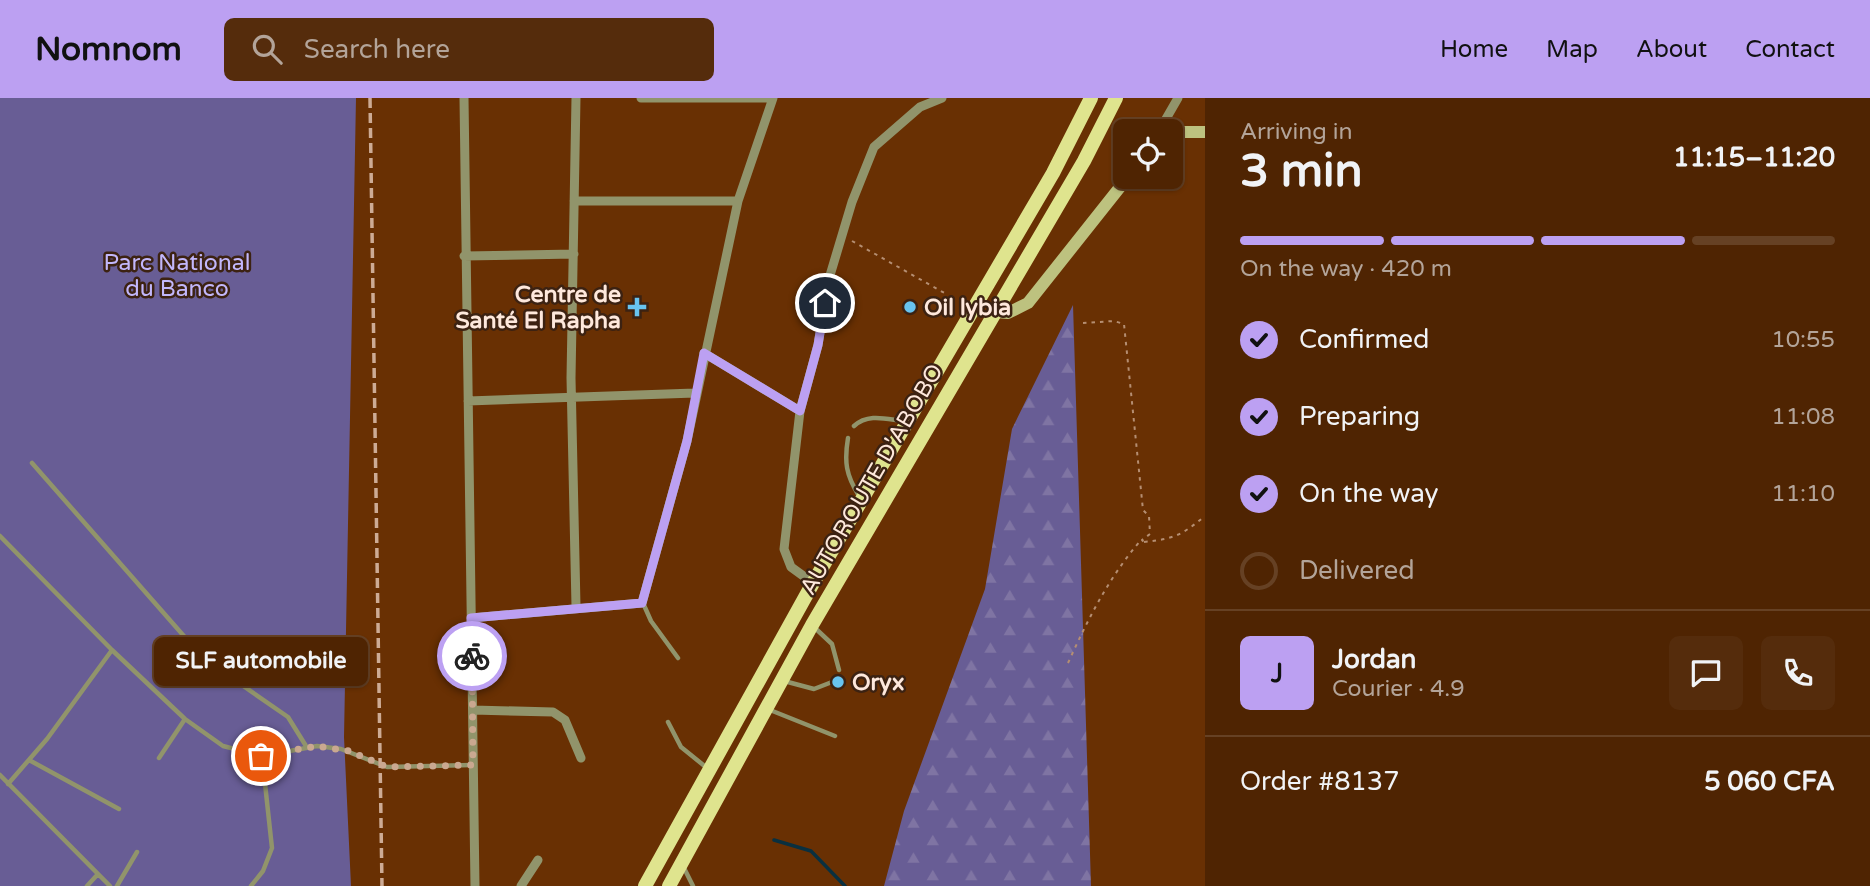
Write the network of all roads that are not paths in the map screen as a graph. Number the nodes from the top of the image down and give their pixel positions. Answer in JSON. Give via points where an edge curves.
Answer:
{"nodes":[{"id":1,"x":464,"y":98,"type":"edge"},
{"id":2,"x":576,"y":98,"type":"edge"},
{"id":3,"x":642,"y":98,"type":"edge"},
{"id":4,"x":773,"y":98,"type":"edge"},
{"id":5,"x":942,"y":98,"type":"edge"},
{"id":6,"x":1091,"y":98,"type":"edge"},
{"id":7,"x":1116,"y":98,"type":"edge"},
{"id":8,"x":1178,"y":98,"type":"edge"},
{"id":9,"x":1166,"y":119,"type":"edge"},
{"id":10,"x":1183,"y":132,"type":"edge"},
{"id":11,"x":1205,"y":132,"type":"edge"},
{"id":12,"x":1118,"y":189,"type":"edge"},
{"id":13,"x":574,"y":201,"type":"junction"},
{"id":14,"x":738,"y":201,"type":"junction"},
{"id":15,"x":574,"y":254,"type":"junction"},
{"id":16,"x":464,"y":256,"type":"junction"},
{"id":17,"x":996,"y":312,"type":"junction"},
{"id":18,"x":704,"y":353,"type":"junction"},
{"id":19,"x":695,"y":393,"type":"junction"},
{"id":20,"x":573,"y":396,"type":"junction"},
{"id":21,"x":468,"y":401,"type":"junction"},
{"id":22,"x":800,"y":411,"type":"junction"},
{"id":23,"x":907,"y":422,"type":"junction"},
{"id":24,"x":854,"y":426,"type":"dead end"},
{"id":25,"x":848,"y":438,"type":"dead end"},
{"id":26,"x":32,"y":463,"type":"dead end"},
{"id":27,"x":861,"y":500,"type":"junction"},
{"id":28,"x":0,"y":536,"type":"edge"},
{"id":29,"x":813,"y":583,"type":"junction"},
{"id":30,"x":642,"y":603,"type":"junction"},
{"id":31,"x":576,"y":606,"type":"junction"},
{"id":32,"x":471,"y":618,"type":"junction"},
{"id":33,"x":812,"y":625,"type":"junction"},
{"id":34,"x":112,"y":650,"type":"junction"},
{"id":35,"x":678,"y":658,"type":"dead end"},
{"id":36,"x":839,"y":670,"type":"dead end"},
{"id":37,"x":781,"y":681,"type":"junction"},
{"id":38,"x":832,"y":682,"type":"dead end"},
{"id":39,"x":766,"y":709,"type":"junction"},
{"id":40,"x":473,"y":710,"type":"junction"},
{"id":41,"x":185,"y":719,"type":"junction"},
{"id":42,"x":668,"y":722,"type":"dead end"},
{"id":43,"x":835,"y":736,"type":"dead end"},
{"id":44,"x":306,"y":746,"type":"junction"},
{"id":45,"x":261,"y":756,"type":"junction"},
{"id":46,"x":159,"y":758,"type":"dead end"},
{"id":47,"x":581,"y":758,"type":"dead end"},
{"id":48,"x":29,"y":760,"type":"junction"},
{"id":49,"x":473,"y":765,"type":"junction"},
{"id":50,"x":708,"y":769,"type":"junction"},
{"id":51,"x":0,"y":775,"type":"edge"},
{"id":52,"x":8,"y":784,"type":"junction"},
{"id":53,"x":119,"y":809,"type":"dead end"},
{"id":54,"x":137,"y":852,"type":"dead end"},
{"id":55,"x":538,"y":860,"type":"dead end"},
{"id":56,"x":682,"y":862,"type":"junction"},
{"id":57,"x":98,"y":874,"type":"junction"},
{"id":58,"x":87,"y":886,"type":"edge"},
{"id":59,"x":110,"y":886,"type":"edge"},
{"id":60,"x":117,"y":886,"type":"edge"},
{"id":61,"x":250,"y":886,"type":"edge"},
{"id":62,"x":475,"y":886,"type":"edge"},
{"id":63,"x":521,"y":886,"type":"edge"},
{"id":64,"x":645,"y":886,"type":"edge"},
{"id":65,"x":669,"y":886,"type":"edge"},
{"id":66,"x":692,"y":886,"type":"edge"}],
"edges":[{"from":1,"to":16,"type":"street"},
{"from":2,"to":13,"type":"street"},
{"from":3,"to":4,"type":"street"},
{"from":4,"to":14,"type":"street"},
{"from":5,"to":22,"type":"street","via":[[920,107],[874,147],[842,236]]},
{"from":6,"to":23,"type":"main road","via":[[1054,173]]},
{"from":7,"to":17,"type":"main road","name":"AUTOROUTE D'ABOBO"},
{"from":8,"to":9,"type":"street"},
{"from":10,"to":11,"type":"main road"},
{"from":12,"to":17,"type":"main road","via":[[1028,303],[1008,313]]},
{"from":13,"to":14,"type":"street"},
{"from":13,"to":15,"type":"street"},
{"from":14,"to":18,"type":"street"},
{"from":15,"to":16,"type":"street"},
{"from":15,"to":20,"type":"street"},
{"from":16,"to":21,"type":"street"},
{"from":17,"to":33,"type":"main road","name":"AUTOROUTE D'ABOBO"},
{"from":18,"to":19,"type":"street"},
{"from":18,"to":22,"type":"street"},
{"from":19,"to":20,"type":"street"},
{"from":19,"to":30,"type":"street","via":[[687,441]]},
{"from":20,"to":21,"type":"street"},
{"from":20,"to":31,"type":"street"},
{"from":21,"to":32,"type":"street"},
{"from":22,"to":29,"type":"street","via":[[784,549],[790,567]]},
{"from":23,"to":24,"type":"lane","via":[[872,418],[861,419]]},
{"from":23,"to":27,"type":"main road"},
{"from":25,"to":27,"type":"lane","via":[[847,478]]},
{"from":26,"to":44,"type":"lane","via":[[190,643],[210,663],[288,717]]},
{"from":27,"to":29,"type":"main road"},
{"from":28,"to":34,"type":"lane"},
{"from":29,"to":50,"type":"main road"},
{"from":30,"to":31,"type":"street"},
{"from":30,"to":35,"type":"lane"},
{"from":31,"to":32,"type":"street"},
{"from":32,"to":40,"type":"street"},
{"from":33,"to":36,"type":"lane","via":[[832,644]]},
{"from":33,"to":37,"type":"main road","name":"AUTOROUTE D'ABOBO"},
{"from":34,"to":41,"type":"lane"},
{"from":34,"to":48,"type":"lane"},
{"from":37,"to":38,"type":"lane","via":[[814,690]]},
{"from":37,"to":39,"type":"main road","name":"AUTOROUTE D'ABOBO"},
{"from":39,"to":43,"type":"lane"},
{"from":39,"to":56,"type":"main road","name":"AUTOROUTE D'ABOBO"},
{"from":40,"to":47,"type":"street","via":[[553,712],[565,720]]},
{"from":40,"to":49,"type":"street"},
{"from":41,"to":45,"type":"lane","via":[[223,746]]},
{"from":41,"to":46,"type":"lane"},
{"from":42,"to":50,"type":"lane","via":[[681,747]]},
{"from":44,"to":45,"type":"lane"},
{"from":44,"to":49,"type":"lane","via":[[341,749],[387,767]]},
{"from":45,"to":61,"type":"lane","via":[[272,848],[263,871]]},
{"from":48,"to":52,"type":"lane"},
{"from":48,"to":53,"type":"lane"},
{"from":49,"to":62,"type":"street"},
{"from":50,"to":64,"type":"main road"},
{"from":51,"to":52,"type":"lane"},
{"from":52,"to":57,"type":"lane"},
{"from":54,"to":60,"type":"lane"},
{"from":55,"to":63,"type":"street"},
{"from":56,"to":65,"type":"main road","name":"AUTOROUTE D'ABOBO"},
{"from":56,"to":66,"type":"lane"},
{"from":57,"to":58,"type":"lane"},
{"from":57,"to":59,"type":"lane"}]}
